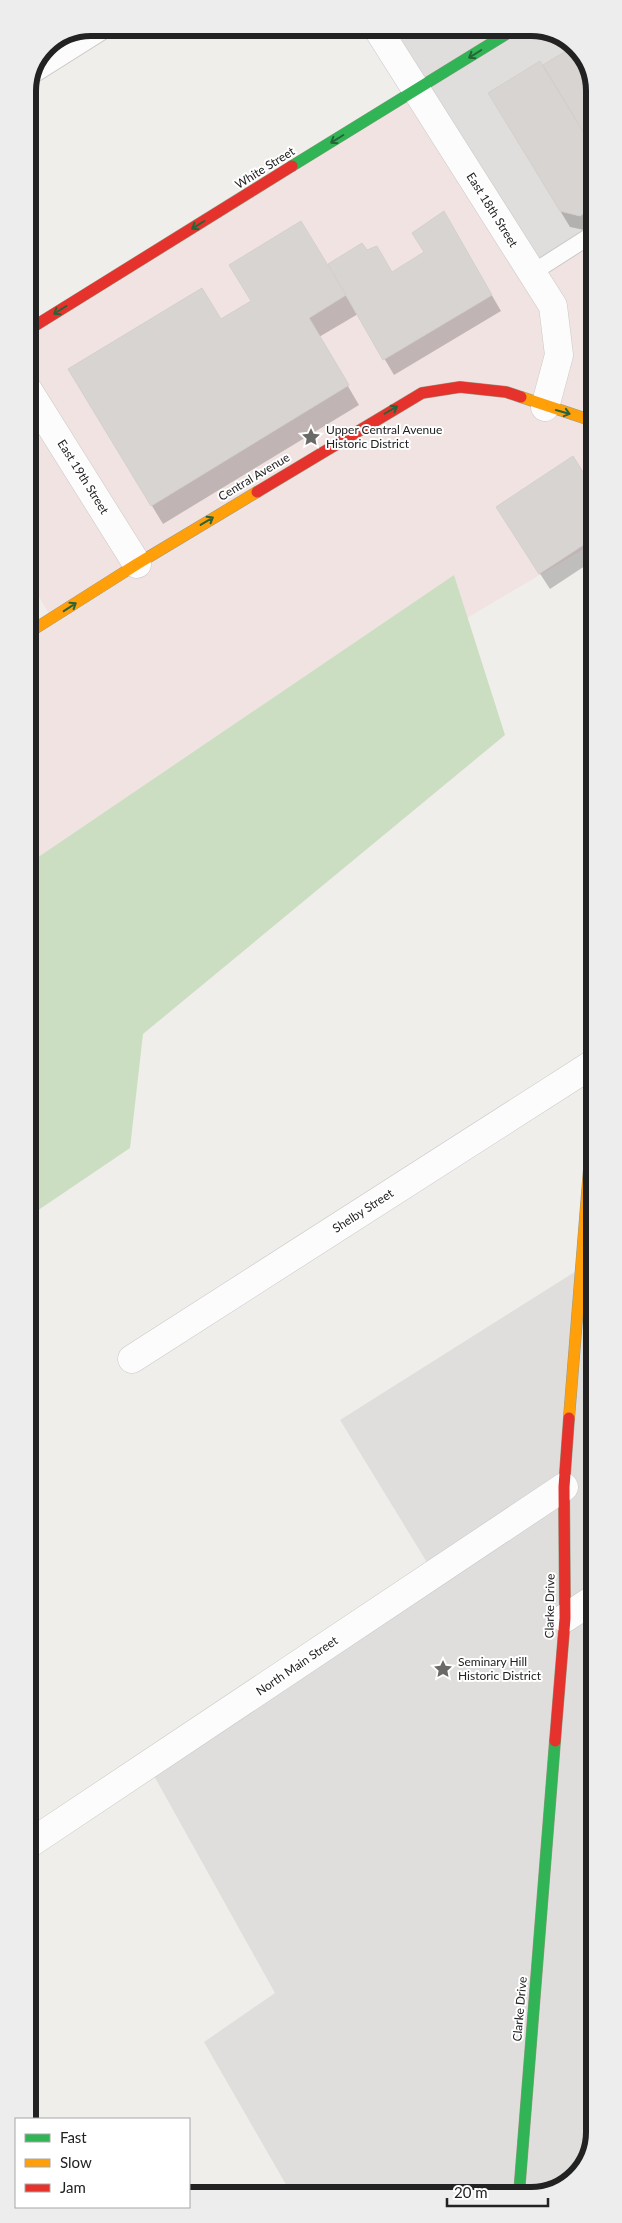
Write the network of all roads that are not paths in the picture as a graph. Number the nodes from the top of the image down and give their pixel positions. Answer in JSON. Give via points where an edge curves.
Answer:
{"nodes":[{"id":1,"x":95,"y":36,"type":"edge"},
{"id":2,"x":382,"y":36,"type":"edge"},
{"id":3,"x":503,"y":36,"type":"edge"},
{"id":4,"x":40,"y":71,"type":"edge"},
{"id":5,"x":416,"y":90,"type":"junction"},
{"id":6,"x":586,"y":238,"type":"edge"},
{"id":7,"x":532,"y":273,"type":"junction"},
{"id":8,"x":36,"y":325,"type":"edge"},
{"id":9,"x":36,"y":403,"type":"edge"},
{"id":10,"x":545,"y":407,"type":"junction"},
{"id":11,"x":586,"y":419,"type":"edge"},
{"id":12,"x":137,"y":564,"type":"junction"},
{"id":13,"x":36,"y":628,"type":"edge"},
{"id":14,"x":586,"y":1068,"type":"edge"},
{"id":15,"x":586,"y":1208,"type":"edge"},
{"id":16,"x":132,"y":1358,"type":"dead end"},
{"id":17,"x":564,"y":1487,"type":"junction"},
{"id":18,"x":586,"y":1604,"type":"edge"},
{"id":19,"x":565,"y":1618,"type":"junction"},
{"id":20,"x":36,"y":1839,"type":"edge"},
{"id":21,"x":520,"y":2187,"type":"edge"}],
"edges":[{"from":1,"to":4,"type":"lane"},
{"from":2,"to":5,"type":"street","name":"East 18th Street"},
{"from":3,"to":5,"type":"main road","name":"White Street","one_way":true},
{"from":5,"to":7,"type":"street","name":"East 18th Street"},
{"from":5,"to":8,"type":"main road","name":"White Street","one_way":true},
{"from":6,"to":7,"type":"lane"},
{"from":7,"to":10,"type":"street","name":"East 18th Street","via":[[553,306],[559,355]]},
{"from":9,"to":12,"type":"street","name":"East 19th Street"},
{"from":10,"to":11,"type":"main road","name":"Central Avenue","one_way":true},
{"from":12,"to":10,"type":"main road","name":"Central Avenue","one_way":true,"via":[[422,393],[460,387],[506,392]]},
{"from":13,"to":12,"type":"main road","name":"Central Avenue","one_way":true},
{"from":14,"to":16,"type":"street","name":"Shelby Street"},
{"from":15,"to":17,"type":"main road","name":"Clarke Drive"},
{"from":17,"to":19,"type":"main road","name":"Clarke Drive"},
{"from":17,"to":20,"type":"street","name":"North Main Street"},
{"from":18,"to":19,"type":"street"},
{"from":19,"to":21,"type":"main road","name":"Clarke Drive"}]}
